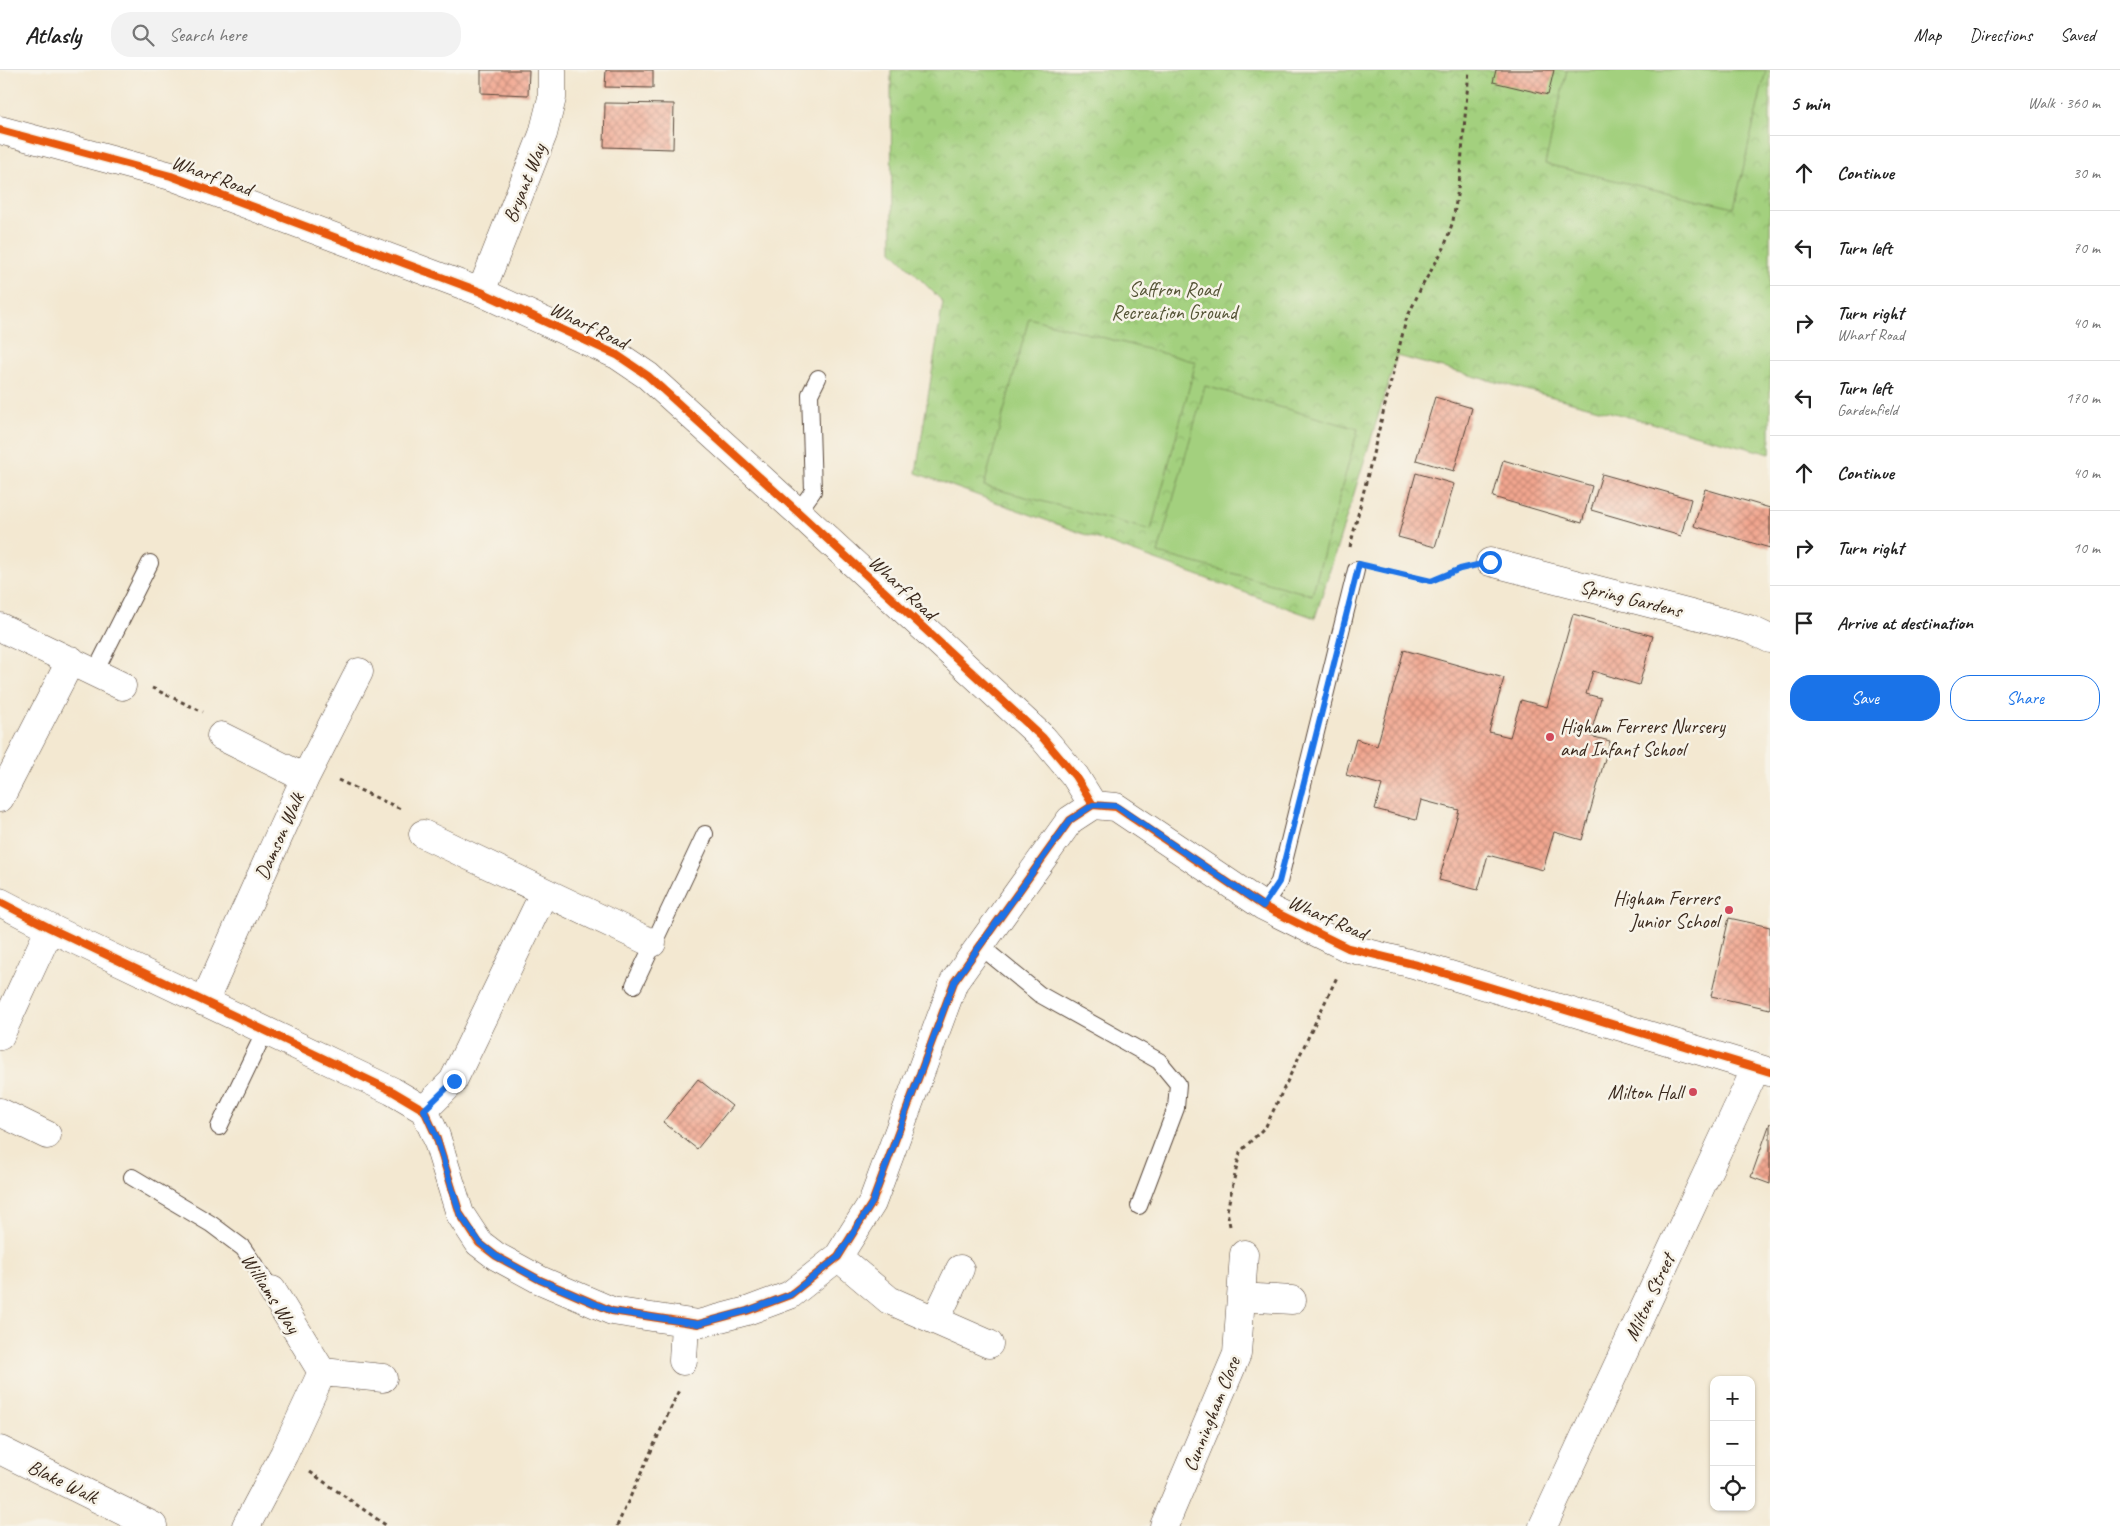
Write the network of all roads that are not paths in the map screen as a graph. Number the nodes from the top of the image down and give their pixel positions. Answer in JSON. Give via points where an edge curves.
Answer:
{"nodes":[{"id":1,"x":552,"y":70,"type":"edge"},
{"id":2,"x":0,"y":130,"type":"edge"},
{"id":3,"x":481,"y":292,"type":"junction"},
{"id":4,"x":818,"y":378,"type":"dead end"},
{"id":5,"x":798,"y":512,"type":"junction"},
{"id":6,"x":1490,"y":562,"type":"road end"},
{"id":7,"x":150,"y":563,"type":"dead end"},
{"id":8,"x":1357,"y":567,"type":"road end"},
{"id":9,"x":0,"y":627,"type":"edge"},
{"id":10,"x":1770,"y":639,"type":"edge"},
{"id":11,"x":71,"y":660,"type":"junction"},
{"id":12,"x":95,"y":672,"type":"junction"},
{"id":13,"x":359,"y":672,"type":"dead end"},
{"id":14,"x":122,"y":686,"type":"road end"},
{"id":15,"x":221,"y":736,"type":"road end"},
{"id":16,"x":305,"y":778,"type":"junction"},
{"id":17,"x":0,"y":798,"type":"edge"},
{"id":18,"x":1093,"y":805,"type":"junction"},
{"id":19,"x":423,"y":834,"type":"road end"},
{"id":20,"x":705,"y":834,"type":"dead end"},
{"id":21,"x":544,"y":892,"type":"junction"},
{"id":22,"x":0,"y":902,"type":"edge"},
{"id":23,"x":1263,"y":906,"type":"junction"},
{"id":24,"x":50,"y":928,"type":"junction"},
{"id":25,"x":652,"y":943,"type":"junction"},
{"id":26,"x":979,"y":945,"type":"junction"},
{"id":27,"x":634,"y":985,"type":"dead end"},
{"id":28,"x":204,"y":1002,"type":"junction"},
{"id":29,"x":266,"y":1031,"type":"junction"},
{"id":30,"x":0,"y":1036,"type":"edge"},
{"id":31,"x":1763,"y":1070,"type":"edge"},
{"id":32,"x":424,"y":1110,"type":"junction"},
{"id":33,"x":0,"y":1112,"type":"edge"},
{"id":34,"x":219,"y":1126,"type":"dead end"},
{"id":35,"x":47,"y":1135,"type":"dead end"},
{"id":36,"x":132,"y":1177,"type":"dead end"},
{"id":37,"x":1139,"y":1206,"type":"dead end"},
{"id":38,"x":1244,"y":1254,"type":"road end"},
{"id":39,"x":838,"y":1257,"type":"junction"},
{"id":40,"x":960,"y":1269,"type":"dead end"},
{"id":41,"x":272,"y":1290,"type":"joint"},
{"id":42,"x":1241,"y":1298,"type":"junction"},
{"id":43,"x":1292,"y":1300,"type":"dead end"},
{"id":44,"x":936,"y":1319,"type":"junction"},
{"id":45,"x":685,"y":1323,"type":"junction"},
{"id":46,"x":989,"y":1344,"type":"dead end"},
{"id":47,"x":322,"y":1372,"type":"junction"},
{"id":48,"x":682,"y":1372,"type":"road end"},
{"id":49,"x":383,"y":1378,"type":"dead end"},
{"id":50,"x":0,"y":1450,"type":"edge"},
{"id":51,"x":153,"y":1526,"type":"edge"},
{"id":52,"x":246,"y":1526,"type":"edge"},
{"id":53,"x":1164,"y":1526,"type":"edge"},
{"id":54,"x":1543,"y":1526,"type":"edge"}],
"edges":[{"from":1,"to":3,"type":"street","name":"Bryant Way","via":[[552,98],[544,134]]},
{"from":2,"to":3,"type":"street","name":"Wharf Road","via":[[171,176]]},
{"from":3,"to":5,"type":"street","name":"Wharf Road","via":[[618,355],[648,376]]},
{"from":4,"to":5,"type":"lane","via":[[810,394],[813,491]]},
{"from":5,"to":18,"type":"street","name":"Wharf Road","via":[[1043,738],[1075,776]]},
{"from":6,"to":10,"type":"street","name":"Spring Gardens","via":[[1749,629]]},
{"from":7,"to":12,"type":"lane"},
{"from":8,"to":23,"type":"lane","via":[[1279,882]]},
{"from":9,"to":11,"type":"street"},
{"from":11,"to":12,"type":"street"},
{"from":11,"to":17,"type":"street"},
{"from":12,"to":14,"type":"street"},
{"from":13,"to":16,"type":"street","name":"Damson Walk"},
{"from":15,"to":16,"type":"street"},
{"from":16,"to":28,"type":"street","name":"Damson Walk"},
{"from":18,"to":23,"type":"street","name":"Wharf Road","via":[[1116,806]]},
{"from":18,"to":26,"type":"street","via":[[1070,820]]},
{"from":19,"to":21,"type":"street"},
{"from":20,"to":25,"type":"lane"},
{"from":21,"to":25,"type":"street"},
{"from":21,"to":32,"type":"street","via":[[454,1081]]},
{"from":22,"to":24,"type":"street"},
{"from":23,"to":31,"type":"street","name":"Wharf Road","via":[[1348,948],[1416,965]]},
{"from":24,"to":28,"type":"street"},
{"from":24,"to":30,"type":"street"},
{"from":25,"to":27,"type":"lane"},
{"from":26,"to":37,"type":"lane","via":[[1039,994],[1159,1061],[1178,1084],[1176,1108]]},
{"from":26,"to":39,"type":"street","via":[[954,982],[872,1203]]},
{"from":28,"to":29,"type":"street"},
{"from":29,"to":32,"type":"street","via":[[392,1091]]},
{"from":29,"to":34,"type":"lane"},
{"from":31,"to":54,"type":"street","name":"Milton Street"},
{"from":32,"to":45,"type":"street","via":[[436,1136],[460,1214],[480,1243],[496,1256],[540,1280],[612,1311]]},
{"from":33,"to":35,"type":"street"},
{"from":36,"to":41,"type":"lane","name":"Williams Way","via":[[211,1224],[243,1248]]},
{"from":38,"to":42,"type":"street","name":"Cunningham Close"},
{"from":39,"to":44,"type":"street","via":[[889,1300]]},
{"from":39,"to":45,"type":"street","via":[[790,1295],[698,1324]]},
{"from":40,"to":44,"type":"street"},
{"from":41,"to":47,"type":"street","name":"Williams Way"},
{"from":42,"to":43,"type":"street"},
{"from":42,"to":53,"type":"street","name":"Cunningham Close","via":[[1237,1354]]},
{"from":44,"to":46,"type":"street"},
{"from":45,"to":48,"type":"street"},
{"from":47,"to":49,"type":"street"},
{"from":47,"to":52,"type":"street"},
{"from":50,"to":51,"type":"street","name":"Blake Walk"}]}
